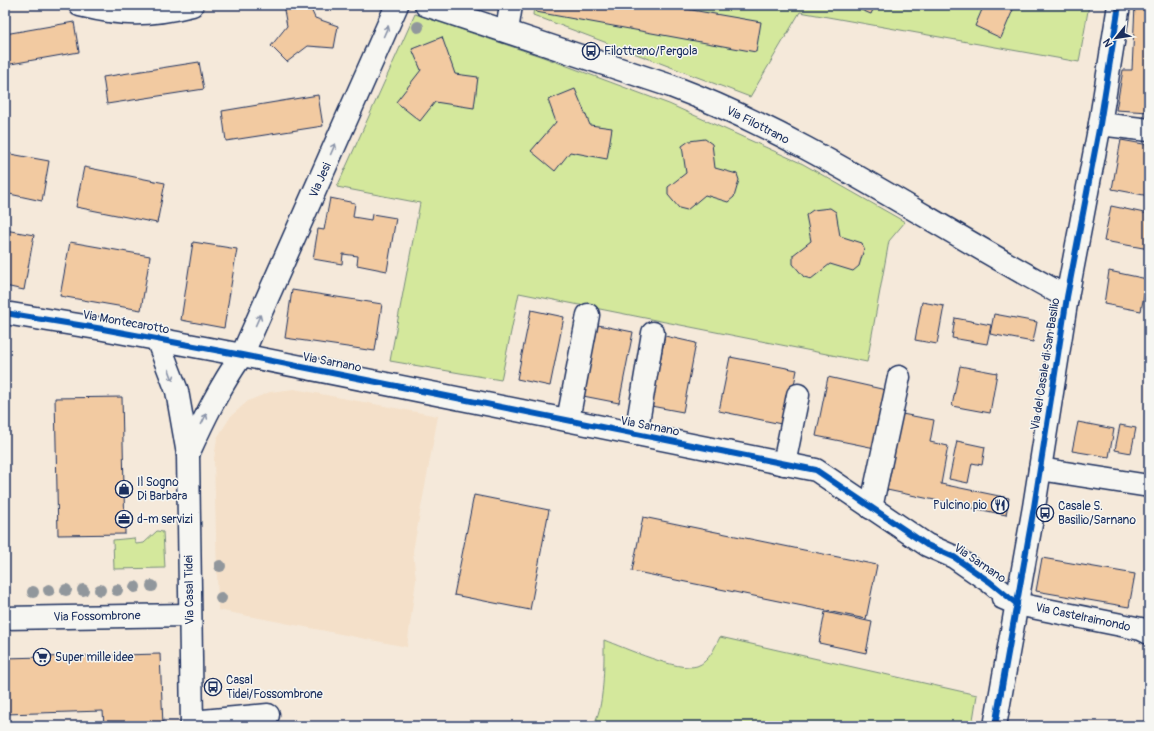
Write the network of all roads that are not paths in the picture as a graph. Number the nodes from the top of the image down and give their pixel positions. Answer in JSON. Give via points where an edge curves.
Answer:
{"nodes":[{"id":1,"x":80,"y":5,"type":"edge"},
{"id":2,"x":192,"y":5,"type":"edge"},
{"id":3,"x":397,"y":5,"type":"edge"},
{"id":4,"x":426,"y":5,"type":"edge"},
{"id":5,"x":511,"y":5,"type":"edge"},
{"id":6,"x":1119,"y":5,"type":"edge"},
{"id":7,"x":507,"y":31,"type":"junction"},
{"id":8,"x":1100,"y":124,"type":"junction"},
{"id":9,"x":1149,"y":130,"type":"edge"},
{"id":10,"x":1067,"y":297,"type":"junction"},
{"id":11,"x":5,"y":313,"type":"edge"},
{"id":12,"x":588,"y":315,"type":"dead end"},
{"id":13,"x":653,"y":333,"type":"dead end"},
{"id":14,"x":157,"y":339,"type":"junction"},
{"id":15,"x":242,"y":355,"type":"junction"},
{"id":16,"x":900,"y":377,"type":"dead end"},
{"id":17,"x":798,"y":395,"type":"dead end"},
{"id":18,"x":568,"y":420,"type":"junction"},
{"id":19,"x":636,"y":434,"type":"junction"},
{"id":20,"x":188,"y":454,"type":"junction"},
{"id":21,"x":784,"y":464,"type":"junction"},
{"id":22,"x":1040,"y":469,"type":"junction"},
{"id":23,"x":1149,"y":486,"type":"edge"},
{"id":24,"x":871,"y":508,"type":"junction"},
{"id":25,"x":1017,"y":604,"type":"junction"},
{"id":26,"x":189,"y":615,"type":"junction"},
{"id":27,"x":5,"y":618,"type":"edge"},
{"id":28,"x":1149,"y":633,"type":"edge"},
{"id":29,"x":268,"y":715,"type":"dead end"},
{"id":30,"x":192,"y":724,"type":"edge"},
{"id":31,"x":995,"y":726,"type":"edge"}],
"edges":[{"from":1,"to":2,"type":"street","via":[[109,12],[135,14],[160,13]]},
{"from":15,"to":3,"type":"street","name":"Via Jesi","one_way":true},
{"from":4,"to":7,"type":"street","name":"Via Filottrano"},
{"from":5,"to":7,"type":"street"},
{"from":6,"to":8,"type":"street","name":"Via del Casale di San Basilio"},
{"from":7,"to":10,"type":"street","name":"Via Filottrano","via":[[672,86],[732,111],[820,157]]},
{"from":8,"to":9,"type":"street"},
{"from":8,"to":10,"type":"street","name":"Via del Casale di San Basilio"},
{"from":10,"to":22,"type":"street","name":"Via del Casale di San Basilio"},
{"from":11,"to":14,"type":"street","name":"Via Montecarotto"},
{"from":12,"to":18,"type":"street"},
{"from":13,"to":19,"type":"street"},
{"from":14,"to":15,"type":"street","name":"Via Montecarotto"},
{"from":14,"to":20,"type":"street","name":"Via Casal Tidei","one_way":true,"via":[[177,391]]},
{"from":15,"to":18,"type":"street","name":"Via Sarnano"},
{"from":20,"to":15,"type":"street","name":"Via Casal Tidei","one_way":true,"via":[[216,396]]},
{"from":16,"to":24,"type":"street"},
{"from":17,"to":21,"type":"street"},
{"from":18,"to":19,"type":"street","name":"Via Sarnano"},
{"from":19,"to":21,"type":"street","name":"Via Sarnano"},
{"from":20,"to":26,"type":"street","name":"Via Casal Tidei"},
{"from":21,"to":24,"type":"street","name":"Via Sarnano","via":[[816,470]]},
{"from":22,"to":23,"type":"street"},
{"from":22,"to":25,"type":"street","name":"Via del Casale di San Basilio"},
{"from":24,"to":25,"type":"street","name":"Via Sarnano","via":[[927,545],[947,567],[985,591]]},
{"from":25,"to":28,"type":"street","name":"Via Castelraimondo"},
{"from":25,"to":31,"type":"street","name":"Via del Casale di San Basilio"},
{"from":26,"to":27,"type":"street","name":"Via Fossombrone"},
{"from":26,"to":30,"type":"street","name":"Via Casal Tidei"},
{"from":29,"to":30,"type":"street"}]}
